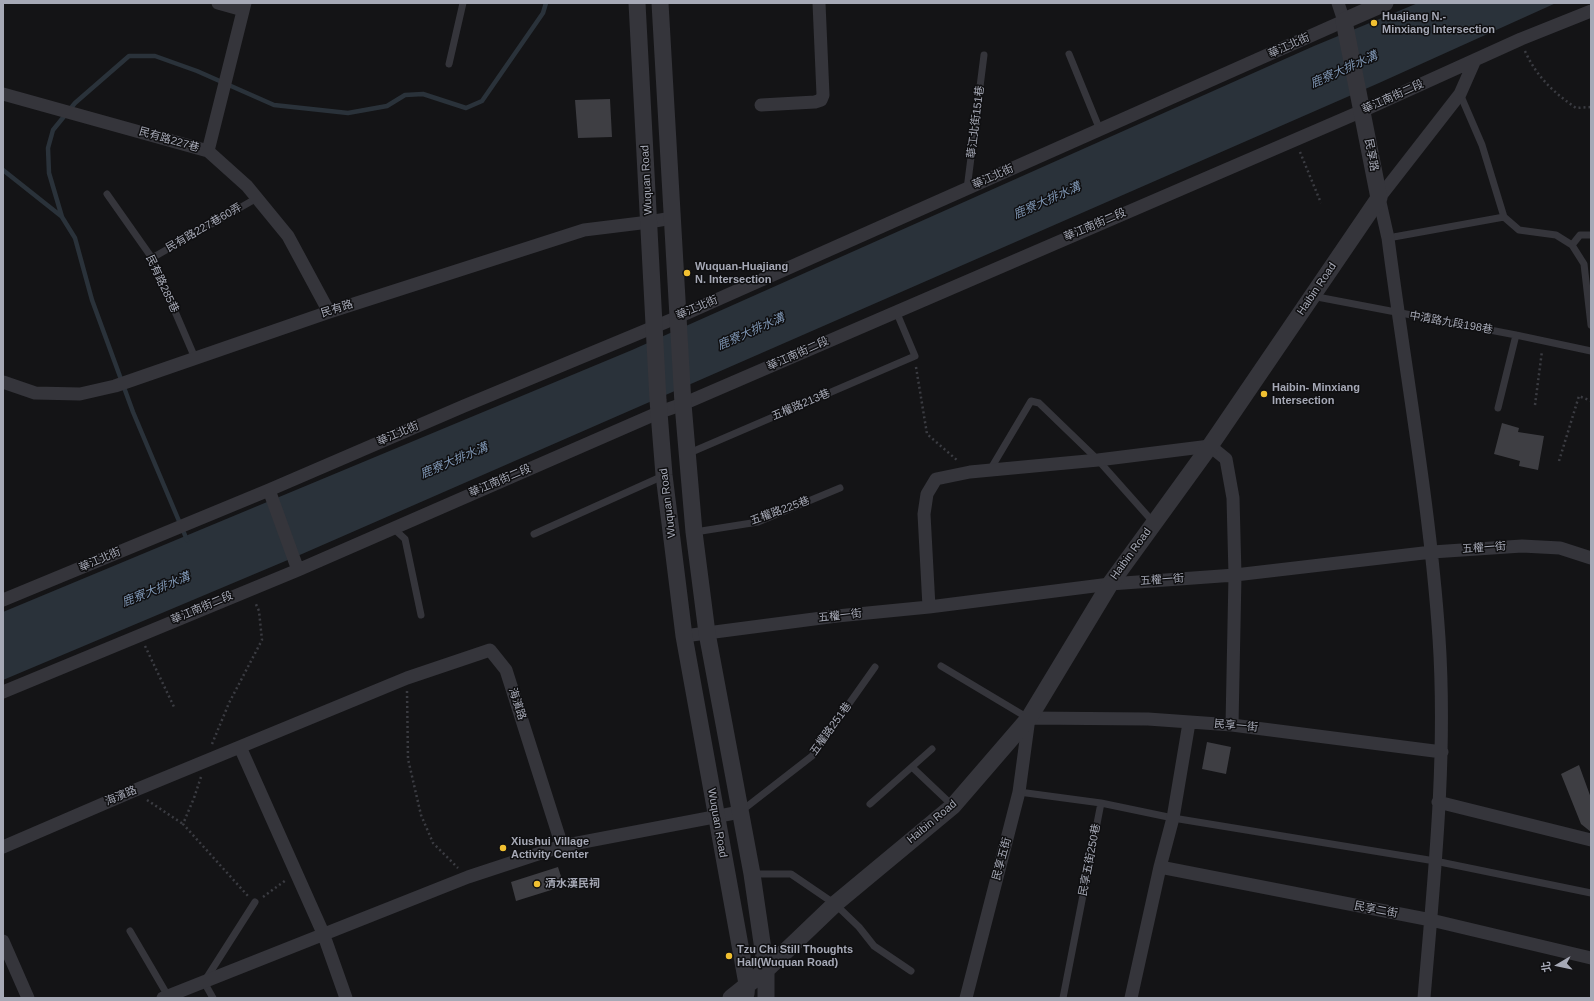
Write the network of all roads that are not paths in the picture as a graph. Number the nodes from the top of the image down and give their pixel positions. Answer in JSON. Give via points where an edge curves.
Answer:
{"nodes":[{"id":1,"x":218,"y":3,"type":"edge"},
{"id":2,"x":463,"y":3,"type":"edge"},
{"id":3,"x":637,"y":3,"type":"edge"},
{"id":4,"x":660,"y":3,"type":"edge"},
{"id":5,"x":819,"y":3,"type":"edge"},
{"id":6,"x":1338,"y":3,"type":"edge"},
{"id":7,"x":1385,"y":3,"type":"edge"},
{"id":8,"x":244,"y":7,"type":"edge"},
{"id":9,"x":1591,"y":11,"type":"edge"},
{"id":10,"x":1344,"y":21,"type":"junction"},
{"id":11,"x":1069,"y":54,"type":"dead end"},
{"id":12,"x":984,"y":55,"type":"dead end"},
{"id":13,"x":1475,"y":60,"type":"junction"},
{"id":14,"x":449,"y":64,"type":"dead end"},
{"id":15,"x":3,"y":94,"type":"edge"},
{"id":16,"x":1460,"y":94,"type":"junction"},
{"id":17,"x":761,"y":105,"type":"dead end"},
{"id":18,"x":1362,"y":111,"type":"junction"},
{"id":19,"x":1100,"y":130,"type":"junction"},
{"id":20,"x":208,"y":151,"type":"junction"},
{"id":21,"x":967,"y":189,"type":"junction"},
{"id":22,"x":107,"y":194,"type":"dead end"},
{"id":23,"x":257,"y":198,"type":"junction"},
{"id":24,"x":1379,"y":198,"type":"junction"},
{"id":25,"x":1504,"y":217,"type":"junction"},
{"id":26,"x":672,"y":218,"type":"junction"},
{"id":27,"x":650,"y":222,"type":"junction"},
{"id":28,"x":1591,"y":235,"type":"edge"},
{"id":29,"x":1388,"y":238,"type":"junction"},
{"id":30,"x":1572,"y":245,"type":"junction"},
{"id":31,"x":152,"y":258,"type":"junction"},
{"id":32,"x":1312,"y":296,"type":"junction"},
{"id":33,"x":896,"y":311,"type":"junction"},
{"id":34,"x":329,"y":312,"type":"junction"},
{"id":35,"x":1397,"y":313,"type":"junction"},
{"id":36,"x":678,"y":322,"type":"junction"},
{"id":37,"x":1591,"y":326,"type":"edge"},
{"id":38,"x":655,"y":330,"type":"junction"},
{"id":39,"x":1516,"y":335,"type":"junction"},
{"id":40,"x":1591,"y":351,"type":"edge"},
{"id":41,"x":195,"y":358,"type":"junction"},
{"id":42,"x":3,"y":382,"type":"edge"},
{"id":43,"x":683,"y":397,"type":"junction"},
{"id":44,"x":659,"y":406,"type":"junction"},
{"id":45,"x":1498,"y":408,"type":"dead end"},
{"id":46,"x":1210,"y":446,"type":"junction"},
{"id":47,"x":687,"y":454,"type":"junction"},
{"id":48,"x":1098,"y":460,"type":"junction"},
{"id":49,"x":990,"y":470,"type":"junction"},
{"id":50,"x":664,"y":475,"type":"junction"},
{"id":51,"x":840,"y":488,"type":"dead end"},
{"id":52,"x":270,"y":493,"type":"junction"},
{"id":53,"x":1154,"y":523,"type":"junction"},
{"id":54,"x":392,"y":527,"type":"junction"},
{"id":55,"x":694,"y":532,"type":"junction"},
{"id":56,"x":534,"y":534,"type":"dead end"},
{"id":57,"x":1432,"y":552,"type":"junction"},
{"id":58,"x":1591,"y":558,"type":"edge"},
{"id":59,"x":296,"y":565,"type":"junction"},
{"id":60,"x":1235,"y":575,"type":"junction"},
{"id":61,"x":1110,"y":584,"type":"junction"},
{"id":62,"x":3,"y":600,"type":"edge"},
{"id":63,"x":930,"y":607,"type":"junction"},
{"id":64,"x":421,"y":615,"type":"dead end"},
{"id":65,"x":707,"y":633,"type":"junction"},
{"id":66,"x":684,"y":636,"type":"junction"},
{"id":67,"x":941,"y":666,"type":"dead end"},
{"id":68,"x":875,"y":667,"type":"dead end"},
{"id":69,"x":3,"y":692,"type":"edge"},
{"id":70,"x":1029,"y":718,"type":"junction"},
{"id":71,"x":1189,"y":723,"type":"junction"},
{"id":72,"x":1232,"y":725,"type":"junction"},
{"id":73,"x":240,"y":747,"type":"junction"},
{"id":74,"x":932,"y":749,"type":"dead end"},
{"id":75,"x":1442,"y":752,"type":"junction"},
{"id":76,"x":913,"y":768,"type":"junction"},
{"id":77,"x":1019,"y":792,"type":"junction"},
{"id":78,"x":1438,"y":802,"type":"junction"},
{"id":79,"x":1101,"y":803,"type":"junction"},
{"id":80,"x":870,"y":804,"type":"dead end"},
{"id":81,"x":953,"y":806,"type":"junction"},
{"id":82,"x":740,"y":812,"type":"junction"},
{"id":83,"x":715,"y":816,"type":"junction"},
{"id":84,"x":1173,"y":818,"type":"junction"},
{"id":85,"x":1591,"y":840,"type":"edge"},
{"id":86,"x":562,"y":846,"type":"junction"},
{"id":87,"x":3,"y":847,"type":"edge"},
{"id":88,"x":1435,"y":861,"type":"junction"},
{"id":89,"x":1160,"y":867,"type":"junction"},
{"id":90,"x":752,"y":874,"type":"junction"},
{"id":91,"x":1591,"y":894,"type":"edge"},
{"id":92,"x":255,"y":902,"type":"road end"},
{"id":93,"x":835,"y":904,"type":"junction"},
{"id":94,"x":1431,"y":920,"type":"junction"},
{"id":95,"x":130,"y":931,"type":"dead end"},
{"id":96,"x":322,"y":933,"type":"junction"},
{"id":97,"x":3,"y":942,"type":"edge"},
{"id":98,"x":1591,"y":958,"type":"edge"},
{"id":99,"x":766,"y":970,"type":"junction"},
{"id":100,"x":911,"y":971,"type":"dead end"},
{"id":101,"x":204,"y":982,"type":"junction"},
{"id":102,"x":746,"y":991,"type":"edge"},
{"id":103,"x":165,"y":997,"type":"edge"},
{"id":104,"x":28,"y":998,"type":"edge"},
{"id":105,"x":213,"y":998,"type":"edge"},
{"id":106,"x":346,"y":998,"type":"edge"},
{"id":107,"x":732,"y":998,"type":"edge"},
{"id":108,"x":766,"y":998,"type":"edge"},
{"id":109,"x":966,"y":998,"type":"edge"},
{"id":110,"x":1063,"y":998,"type":"edge"},
{"id":111,"x":1131,"y":998,"type":"edge"},
{"id":112,"x":1424,"y":998,"type":"edge"}],
"edges":[{"from":1,"to":8,"type":"street"},
{"from":2,"to":14,"type":"lane"},
{"from":3,"to":27,"type":"street","name":"Wuquan Road"},
{"from":4,"to":26,"type":"street","name":"Wuquan Road"},
{"from":5,"to":17,"type":"street","via":[[823,95],[821,100]]},
{"from":6,"to":10,"type":"street"},
{"from":7,"to":10,"type":"street","name":"華江北街"},
{"from":8,"to":20,"type":"street"},
{"from":9,"to":13,"type":"street","name":"華江南街二段"},
{"from":10,"to":18,"type":"street","name":"民享路"},
{"from":10,"to":19,"type":"street","name":"華江北街"},
{"from":11,"to":19,"type":"lane"},
{"from":12,"to":21,"type":"lane","name":"華江北街151巷"},
{"from":13,"to":16,"type":"street","name":"Haibin Road"},
{"from":13,"to":18,"type":"street","name":"華江南街二段"},
{"from":15,"to":20,"type":"street","name":"民有路227巷"},
{"from":16,"to":24,"type":"street","name":"Haibin Road"},
{"from":16,"to":25,"type":"lane","via":[[1482,145]]},
{"from":18,"to":24,"type":"street","name":"民享路"},
{"from":18,"to":33,"type":"street","name":"華江南街二段"},
{"from":19,"to":21,"type":"street","name":"華江北街"},
{"from":20,"to":23,"type":"street","name":"民有路227巷"},
{"from":21,"to":36,"type":"street","name":"華江北街"},
{"from":22,"to":31,"type":"lane","name":"民有路285巷"},
{"from":23,"to":31,"type":"lane","name":"民有路227巷60弄"},
{"from":23,"to":34,"type":"street","name":"民有路227巷","via":[[288,236]]},
{"from":24,"to":29,"type":"street"},
{"from":24,"to":32,"type":"street","name":"Haibin Road"},
{"from":25,"to":29,"type":"lane"},
{"from":25,"to":30,"type":"lane","via":[[1519,230],[1556,235]]},
{"from":26,"to":27,"type":"street","name":"民有路"},
{"from":26,"to":36,"type":"street","name":"Wuquan Road"},
{"from":27,"to":34,"type":"street","name":"民有路","via":[[584,230]]},
{"from":27,"to":38,"type":"street","name":"Wuquan Road"},
{"from":28,"to":30,"type":"lane","via":[[1580,235]]},
{"from":29,"to":35,"type":"street"},
{"from":30,"to":37,"type":"lane","via":[[1584,264]]},
{"from":31,"to":41,"type":"lane","name":"民有路285巷"},
{"from":32,"to":35,"type":"lane","name":"中清路九段198巷"},
{"from":32,"to":46,"type":"street","name":"Haibin Road"},
{"from":33,"to":43,"type":"street","name":"華江南街二段"},
{"from":33,"to":47,"type":"lane","name":"五權路213巷","via":[[915,356]]},
{"from":34,"to":41,"type":"street","name":"民有路"},
{"from":35,"to":39,"type":"lane","name":"中清路九段198巷"},
{"from":35,"to":57,"type":"street"},
{"from":36,"to":38,"type":"street","name":"華江北街"},
{"from":36,"to":43,"type":"street","name":"Wuquan Road"},
{"from":38,"to":44,"type":"street","name":"Wuquan Road"},
{"from":38,"to":52,"type":"street","name":"華江北街","via":[[621,341],[464,406]]},
{"from":39,"to":40,"type":"lane","name":"中清路九段198巷"},
{"from":39,"to":45,"type":"lane"},
{"from":41,"to":42,"type":"street","name":"民有路","via":[[115,386],[80,394],[35,393]]},
{"from":43,"to":44,"type":"street","name":"華江南街二段"},
{"from":43,"to":47,"type":"street","name":"Wuquan Road"},
{"from":44,"to":50,"type":"street","name":"Wuquan Road"},
{"from":44,"to":54,"type":"street","name":"華江南街二段"},
{"from":46,"to":48,"type":"street"},
{"from":46,"to":53,"type":"street","name":"Haibin Road"},
{"from":46,"to":60,"type":"street","via":[[1226,459],[1230,472],[1234,498]]},
{"from":47,"to":55,"type":"street","name":"Wuquan Road"},
{"from":48,"to":49,"type":"street"},
{"from":48,"to":49,"type":"lane","via":[[1039,403],[1031,402]]},
{"from":48,"to":53,"type":"lane"},
{"from":49,"to":63,"type":"street","via":[[936,479],[927,494],[924,514]]},
{"from":50,"to":56,"type":"lane"},
{"from":50,"to":66,"type":"street","name":"Wuquan Road"},
{"from":51,"to":55,"type":"lane","name":"五權路225巷","via":[[758,522]]},
{"from":52,"to":59,"type":"street"},
{"from":52,"to":62,"type":"street","name":"華江北街"},
{"from":53,"to":61,"type":"street","name":"Haibin Road"},
{"from":54,"to":59,"type":"street","name":"華江南街二段"},
{"from":54,"to":64,"type":"lane","via":[[405,539]]},
{"from":55,"to":65,"type":"street","name":"Wuquan Road"},
{"from":57,"to":58,"type":"street","name":"五權一街","via":[[1522,546],[1560,548]]},
{"from":57,"to":60,"type":"street","name":"五權一街"},
{"from":57,"to":75,"type":"street","via":[[1439,639]]},
{"from":59,"to":69,"type":"street","name":"華江南街二段","via":[[249,588]]},
{"from":60,"to":61,"type":"street","name":"五權一街"},
{"from":60,"to":72,"type":"street"},
{"from":61,"to":63,"type":"street","name":"五權一街"},
{"from":61,"to":70,"type":"street","name":"Haibin Road"},
{"from":63,"to":65,"type":"street","name":"五權一街"},
{"from":65,"to":66,"type":"street","name":"五權一街"},
{"from":65,"to":82,"type":"street","name":"Wuquan Road"},
{"from":66,"to":83,"type":"street","name":"Wuquan Road"},
{"from":67,"to":70,"type":"lane"},
{"from":68,"to":82,"type":"lane","name":"五權路251巷","via":[[812,756]]},
{"from":70,"to":71,"type":"street","name":"民享一街","via":[[1148,719]]},
{"from":70,"to":77,"type":"street","name":"民享五街"},
{"from":70,"to":81,"type":"street","name":"Haibin Road"},
{"from":71,"to":72,"type":"street","name":"民享一街"},
{"from":71,"to":84,"type":"street"},
{"from":72,"to":75,"type":"street","name":"民享一街"},
{"from":73,"to":86,"type":"street","name":"海濱路","via":[[407,678],[490,650],[506,670]]},
{"from":73,"to":87,"type":"street","name":"海濱路"},
{"from":73,"to":96,"type":"street"},
{"from":74,"to":76,"type":"lane"},
{"from":75,"to":78,"type":"street"},
{"from":76,"to":80,"type":"lane"},
{"from":76,"to":81,"type":"lane"},
{"from":77,"to":79,"type":"lane"},
{"from":77,"to":109,"type":"street","name":"民享五街"},
{"from":78,"to":85,"type":"street"},
{"from":78,"to":88,"type":"street"},
{"from":79,"to":84,"type":"lane"},
{"from":79,"to":110,"type":"lane","name":"民享五街250巷"},
{"from":81,"to":93,"type":"street","name":"Haibin Road"},
{"from":82,"to":83,"type":"street"},
{"from":82,"to":90,"type":"street","name":"Wuquan Road"},
{"from":83,"to":86,"type":"street"},
{"from":83,"to":102,"type":"street","name":"Wuquan Road"},
{"from":84,"to":88,"type":"lane"},
{"from":84,"to":89,"type":"street"},
{"from":86,"to":96,"type":"street","via":[[468,877]]},
{"from":88,"to":91,"type":"lane"},
{"from":88,"to":94,"type":"street"},
{"from":89,"to":94,"type":"street","name":"民享二街"},
{"from":89,"to":111,"type":"street"},
{"from":90,"to":93,"type":"lane","via":[[790,874]]},
{"from":90,"to":99,"type":"street","name":"Wuquan Road"},
{"from":92,"to":101,"type":"lane"},
{"from":93,"to":99,"type":"street","name":"Haibin Road"},
{"from":93,"to":100,"type":"lane","via":[[874,946]]},
{"from":94,"to":98,"type":"street","name":"民享二街"},
{"from":94,"to":112,"type":"street"},
{"from":95,"to":103,"type":"lane"},
{"from":96,"to":101,"type":"street"},
{"from":96,"to":106,"type":"street"},
{"from":97,"to":104,"type":"street"},
{"from":99,"to":102,"type":"street","name":"Haibin Road"},
{"from":99,"to":108,"type":"street","name":"Wuquan Road"},
{"from":101,"to":103,"type":"street"},
{"from":101,"to":105,"type":"lane"},
{"from":102,"to":107,"type":"street","name":"Haibin Road"}]}
